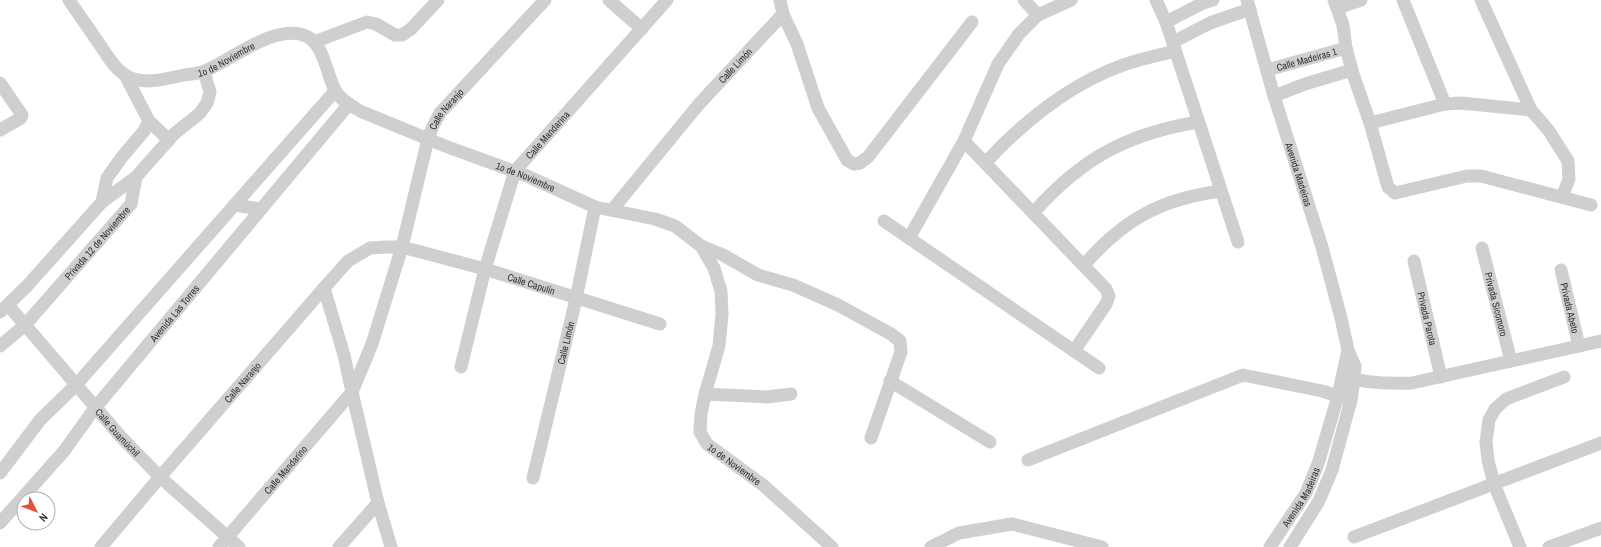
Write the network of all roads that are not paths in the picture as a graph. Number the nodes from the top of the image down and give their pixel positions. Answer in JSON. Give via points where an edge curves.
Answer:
{"nodes":[{"id":1,"x":69,"y":0,"type":"edge"},
{"id":2,"x":438,"y":0,"type":"edge"},
{"id":3,"x":545,"y":0,"type":"edge"},
{"id":4,"x":609,"y":0,"type":"edge"},
{"id":5,"x":668,"y":0,"type":"edge"},
{"id":6,"x":780,"y":0,"type":"edge"},
{"id":7,"x":1024,"y":0,"type":"edge"},
{"id":8,"x":1071,"y":0,"type":"edge"},
{"id":9,"x":1156,"y":0,"type":"edge"},
{"id":10,"x":1213,"y":0,"type":"edge"},
{"id":11,"x":1361,"y":0,"type":"edge"},
{"id":12,"x":1403,"y":0,"type":"edge"},
{"id":13,"x":1481,"y":0,"type":"edge"},
{"id":14,"x":1336,"y":4,"type":"edge"},
{"id":15,"x":1249,"y":5,"type":"edge"},
{"id":16,"x":784,"y":14,"type":"junction"},
{"id":17,"x":1038,"y":15,"type":"junction"},
{"id":18,"x":972,"y":22,"type":"dead end"},
{"id":19,"x":1166,"y":22,"type":"junction"},
{"id":20,"x":642,"y":29,"type":"junction"},
{"id":21,"x":314,"y":42,"type":"junction"},
{"id":22,"x":1174,"y":47,"type":"junction"},
{"id":23,"x":1346,"y":48,"type":"junction"},
{"id":24,"x":1267,"y":70,"type":"junction"},
{"id":25,"x":1352,"y":70,"type":"junction"},
{"id":26,"x":204,"y":72,"type":"junction"},
{"id":27,"x":125,"y":75,"type":"junction"},
{"id":28,"x":0,"y":83,"type":"edge"},
{"id":29,"x":335,"y":91,"type":"junction"},
{"id":30,"x":1274,"y":96,"type":"junction"},
{"id":31,"x":349,"y":104,"type":"junction"},
{"id":32,"x":1445,"y":104,"type":"junction"},
{"id":33,"x":1531,"y":110,"type":"junction"},
{"id":34,"x":149,"y":121,"type":"junction"},
{"id":35,"x":1198,"y":122,"type":"junction"},
{"id":36,"x":1370,"y":123,"type":"junction"},
{"id":37,"x":0,"y":130,"type":"edge"},
{"id":38,"x":428,"y":139,"type":"junction"},
{"id":39,"x":169,"y":140,"type":"junction"},
{"id":40,"x":964,"y":141,"type":"junction"},
{"id":41,"x":986,"y":162,"type":"junction"},
{"id":42,"x":516,"y":171,"type":"junction"},
{"id":43,"x":136,"y":177,"type":"junction"},
{"id":44,"x":1221,"y":191,"type":"junction"},
{"id":45,"x":1562,"y":197,"type":"junction"},
{"id":46,"x":102,"y":202,"type":"junction"},
{"id":47,"x":234,"y":205,"type":"junction"},
{"id":48,"x":1592,"y":205,"type":"dead end"},
{"id":49,"x":595,"y":207,"type":"junction"},
{"id":50,"x":261,"y":208,"type":"junction"},
{"id":51,"x":612,"y":210,"type":"junction"},
{"id":52,"x":1034,"y":212,"type":"junction"},
{"id":53,"x":884,"y":221,"type":"dead end"},
{"id":54,"x":909,"y":238,"type":"junction"},
{"id":55,"x":1238,"y":242,"type":"dead end"},
{"id":56,"x":701,"y":246,"type":"junction"},
{"id":57,"x":402,"y":248,"type":"junction"},
{"id":58,"x":1482,"y":248,"type":"dead end"},
{"id":59,"x":1414,"y":261,"type":"dead end"},
{"id":60,"x":1084,"y":265,"type":"junction"},
{"id":61,"x":485,"y":269,"type":"junction"},
{"id":62,"x":1561,"y":270,"type":"dead end"},
{"id":63,"x":324,"y":288,"type":"junction"},
{"id":64,"x":576,"y":299,"type":"junction"},
{"id":65,"x":4,"y":308,"type":"edge"},
{"id":66,"x":660,"y":324,"type":"dead end"},
{"id":67,"x":25,"y":325,"type":"junction"},
{"id":68,"x":1601,"y":341,"type":"edge"},
{"id":69,"x":0,"y":346,"type":"edge"},
{"id":70,"x":1579,"y":346,"type":"junction"},
{"id":71,"x":1074,"y":351,"type":"junction"},
{"id":72,"x":1511,"y":361,"type":"junction"},
{"id":73,"x":461,"y":367,"type":"dead end"},
{"id":74,"x":1099,"y":368,"type":"dead end"},
{"id":75,"x":1441,"y":377,"type":"junction"},
{"id":76,"x":1564,"y":377,"type":"dead end"},
{"id":77,"x":1349,"y":379,"type":"junction"},
{"id":78,"x":890,"y":381,"type":"junction"},
{"id":79,"x":76,"y":385,"type":"junction"},
{"id":80,"x":353,"y":389,"type":"junction"},
{"id":81,"x":705,"y":394,"type":"junction"},
{"id":82,"x":791,"y":394,"type":"dead end"},
{"id":83,"x":1345,"y":398,"type":"junction"},
{"id":84,"x":95,"y":408,"type":"junction"},
{"id":85,"x":871,"y":438,"type":"dead end"},
{"id":86,"x":990,"y":442,"type":"dead end"},
{"id":87,"x":1601,"y":443,"type":"edge"},
{"id":88,"x":1028,"y":460,"type":"dead end"},
{"id":89,"x":0,"y":473,"type":"edge"},
{"id":90,"x":160,"y":477,"type":"junction"},
{"id":91,"x":533,"y":478,"type":"dead end"},
{"id":92,"x":1494,"y":484,"type":"junction"},
{"id":93,"x":1306,"y":493,"type":"junction"},
{"id":94,"x":1319,"y":501,"type":"junction"},
{"id":95,"x":378,"y":502,"type":"junction"},
{"id":96,"x":0,"y":523,"type":"edge"},
{"id":97,"x":1601,"y":528,"type":"edge"},
{"id":98,"x":1354,"y":537,"type":"dead end"},
{"id":99,"x":223,"y":542,"type":"edge"},
{"id":100,"x":101,"y":547,"type":"edge"},
{"id":101,"x":239,"y":547,"type":"edge"},
{"id":102,"x":339,"y":547,"type":"edge"},
{"id":103,"x":391,"y":547,"type":"edge"},
{"id":104,"x":832,"y":547,"type":"edge"},
{"id":105,"x":931,"y":547,"type":"edge"},
{"id":106,"x":1102,"y":547,"type":"edge"},
{"id":107,"x":1270,"y":547,"type":"edge"},
{"id":108,"x":1290,"y":547,"type":"edge"},
{"id":109,"x":1520,"y":547,"type":"edge"},
{"id":110,"x":1549,"y":547,"type":"edge"}],
"edges":[{"from":1,"to":27,"type":"street","name":"1o de Noviembre","via":[[114,66]]},
{"from":2,"to":21,"type":"street","via":[[402,35],[395,35],[367,22]]},
{"from":3,"to":38,"type":"street","name":"Calle Naranjo","via":[[440,113]]},
{"from":4,"to":20,"type":"street"},
{"from":5,"to":20,"type":"street","name":"Calle Mandarina"},
{"from":6,"to":16,"type":"street"},
{"from":7,"to":17,"type":"street"},
{"from":8,"to":17,"type":"street"},
{"from":9,"to":19,"type":"street"},
{"from":10,"to":19,"type":"street"},
{"from":11,"to":14,"type":"street"},
{"from":12,"to":32,"type":"street"},
{"from":13,"to":33,"type":"street"},
{"from":14,"to":23,"type":"street","via":[[1343,25]]},
{"from":15,"to":22,"type":"street","via":[[1210,23]]},
{"from":15,"to":24,"type":"street","name":"Avenida Madeiras"},
{"from":16,"to":18,"type":"street","via":[[798,44],[818,108],[847,160],[854,164],[868,157]]},
{"from":16,"to":51,"type":"street","name":"Calle Limón","via":[[699,104]]},
{"from":17,"to":40,"type":"street","via":[[1019,34],[998,64]]},
{"from":19,"to":22,"type":"street"},
{"from":20,"to":42,"type":"street","name":"Calle Mandarina"},
{"from":21,"to":26,"type":"street","name":"1o de Noviembre","via":[[299,34],[275,36],[258,42]]},
{"from":21,"to":29,"type":"street","name":"1o de Noviembre"},
{"from":22,"to":35,"type":"street"},
{"from":22,"to":41,"type":"street","via":[[1104,73],[1071,90],[1011,135]]},
{"from":23,"to":24,"type":"street","name":"Calle Madeiras 1"},
{"from":23,"to":25,"type":"street"},
{"from":24,"to":30,"type":"street","name":"Avenida Madeiras"},
{"from":25,"to":30,"type":"street"},
{"from":25,"to":36,"type":"street"},
{"from":26,"to":27,"type":"street","name":"1o de Noviembre","via":[[152,81]]},
{"from":26,"to":39,"type":"street","via":[[210,92],[207,103],[195,119]]},
{"from":27,"to":34,"type":"street"},
{"from":28,"to":37,"type":"street","via":[[22,115]]},
{"from":29,"to":31,"type":"street","name":"1o de Noviembre"},
{"from":29,"to":47,"type":"street"},
{"from":30,"to":77,"type":"street","name":"Avenida Madeiras","via":[[1322,247],[1341,318],[1348,350]]},
{"from":31,"to":38,"type":"street","name":"1o de Noviembre","via":[[371,116]]},
{"from":31,"to":50,"type":"street","name":"Avenida Las Torres"},
{"from":32,"to":33,"type":"street","via":[[1460,103]]},
{"from":32,"to":36,"type":"street"},
{"from":33,"to":45,"type":"street","via":[[1549,131],[1568,161],[1569,179]]},
{"from":34,"to":39,"type":"street"},
{"from":34,"to":46,"type":"street","via":[[107,178]]},
{"from":35,"to":44,"type":"street"},
{"from":35,"to":52,"type":"street","via":[[1144,134],[1113,148],[1073,174]]},
{"from":36,"to":45,"type":"street","via":[[1388,187],[1395,193],[1455,178],[1481,176]]},
{"from":38,"to":42,"type":"street","name":"1o de Noviembre"},
{"from":38,"to":57,"type":"street","name":"Calle Naranjo"},
{"from":39,"to":43,"type":"street"},
{"from":40,"to":41,"type":"street"},
{"from":40,"to":54,"type":"street"},
{"from":41,"to":52,"type":"street"},
{"from":42,"to":49,"type":"street","name":"1o de Noviembre"},
{"from":42,"to":61,"type":"street","name":"Calle Mandarina"},
{"from":43,"to":46,"type":"street"},
{"from":43,"to":67,"type":"street","name":"Privada 12 de Noviembre","via":[[131,204]]},
{"from":44,"to":55,"type":"street"},
{"from":44,"to":60,"type":"street","via":[[1176,200],[1148,212],[1116,232]]},
{"from":45,"to":48,"type":"street"},
{"from":46,"to":65,"type":"street"},
{"from":47,"to":50,"type":"street"},
{"from":47,"to":79,"type":"street"},
{"from":49,"to":51,"type":"street","name":"1o de Noviembre"},
{"from":49,"to":64,"type":"street","name":"Calle Limón"},
{"from":50,"to":84,"type":"street","name":"Avenida Las Torres"},
{"from":51,"to":56,"type":"street","name":"1o de Noviembre","via":[[675,226]]},
{"from":52,"to":60,"type":"street"},
{"from":53,"to":54,"type":"street"},
{"from":54,"to":71,"type":"street"},
{"from":56,"to":78,"type":"street","via":[[758,275],[793,285],[838,305],[892,334],[900,341],[901,352]]},
{"from":56,"to":81,"type":"street","name":"1o de Noviembre","via":[[714,268],[721,291],[722,314],[719,346]]},
{"from":57,"to":61,"type":"street","name":"Calle Capulín"},
{"from":57,"to":63,"type":"street","name":"Calle Naranjo","via":[[370,248],[348,261]]},
{"from":57,"to":80,"type":"street","name":"Calle Naranjo","via":[[372,344]]},
{"from":58,"to":72,"type":"street","name":"Privada Sicomoro"},
{"from":59,"to":75,"type":"street","name":"Privada Parota"},
{"from":60,"to":71,"type":"street","via":[[1106,289],[1109,296]]},
{"from":61,"to":64,"type":"street","name":"Calle Capulín"},
{"from":61,"to":73,"type":"street","name":"Calle Mandarina"},
{"from":62,"to":70,"type":"street","name":"Privada Abeto"},
{"from":63,"to":80,"type":"street"},
{"from":63,"to":90,"type":"street","name":"Calle Naranjo"},
{"from":64,"to":66,"type":"street","name":"Calle Capulín"},
{"from":64,"to":91,"type":"street","name":"Calle Limón"},
{"from":65,"to":67,"type":"street","name":"Calle Guamúchil"},
{"from":67,"to":69,"type":"street","name":"Privada 12 de Noviembre"},
{"from":67,"to":79,"type":"street","name":"Calle Guamúchil"},
{"from":68,"to":70,"type":"street"},
{"from":70,"to":72,"type":"street"},
{"from":71,"to":74,"type":"street"},
{"from":72,"to":75,"type":"street"},
{"from":75,"to":77,"type":"street","via":[[1412,383],[1386,384]]},
{"from":76,"to":92,"type":"street","via":[[1506,399],[1495,409],[1489,420],[1486,442]]},
{"from":77,"to":83,"type":"street","name":"Avenida Madeiras"},
{"from":78,"to":85,"type":"street"},
{"from":78,"to":86,"type":"street"},
{"from":79,"to":84,"type":"street","name":"Calle Guamúchil"},
{"from":79,"to":89,"type":"street","via":[[40,420]]},
{"from":80,"to":95,"type":"street"},
{"from":80,"to":99,"type":"street","name":"Calle Mandarino"},
{"from":81,"to":82,"type":"street","via":[[767,397]]},
{"from":81,"to":104,"type":"street","name":"1o de Noviembre","via":[[700,432],[707,444],[763,485]]},
{"from":83,"to":88,"type":"street","via":[[1244,374]]},
{"from":83,"to":93,"type":"street","name":"Avenida Madeiras"},
{"from":83,"to":94,"type":"street","name":"Avenida Madeiras","via":[[1332,470]]},
{"from":84,"to":90,"type":"street","name":"Calle Guamúchil"},
{"from":84,"to":96,"type":"street","name":"Avenida Las Torres","via":[[64,451]]},
{"from":87,"to":92,"type":"street"},
{"from":90,"to":99,"type":"street","name":"Calle Guamúchil"},
{"from":90,"to":100,"type":"street","name":"Calle Naranjo"},
{"from":92,"to":98,"type":"street"},
{"from":92,"to":109,"type":"street"},
{"from":93,"to":94,"type":"street"},
{"from":93,"to":107,"type":"street","name":"Avenida Madeiras"},
{"from":94,"to":108,"type":"street","name":"Avenida Madeiras"},
{"from":95,"to":102,"type":"street"},
{"from":95,"to":103,"type":"street"},
{"from":97,"to":110,"type":"street"},
{"from":99,"to":101,"type":"street","name":"Calle Guamúchil"},
{"from":105,"to":106,"type":"street","via":[[959,533],[1012,524]]}]}
